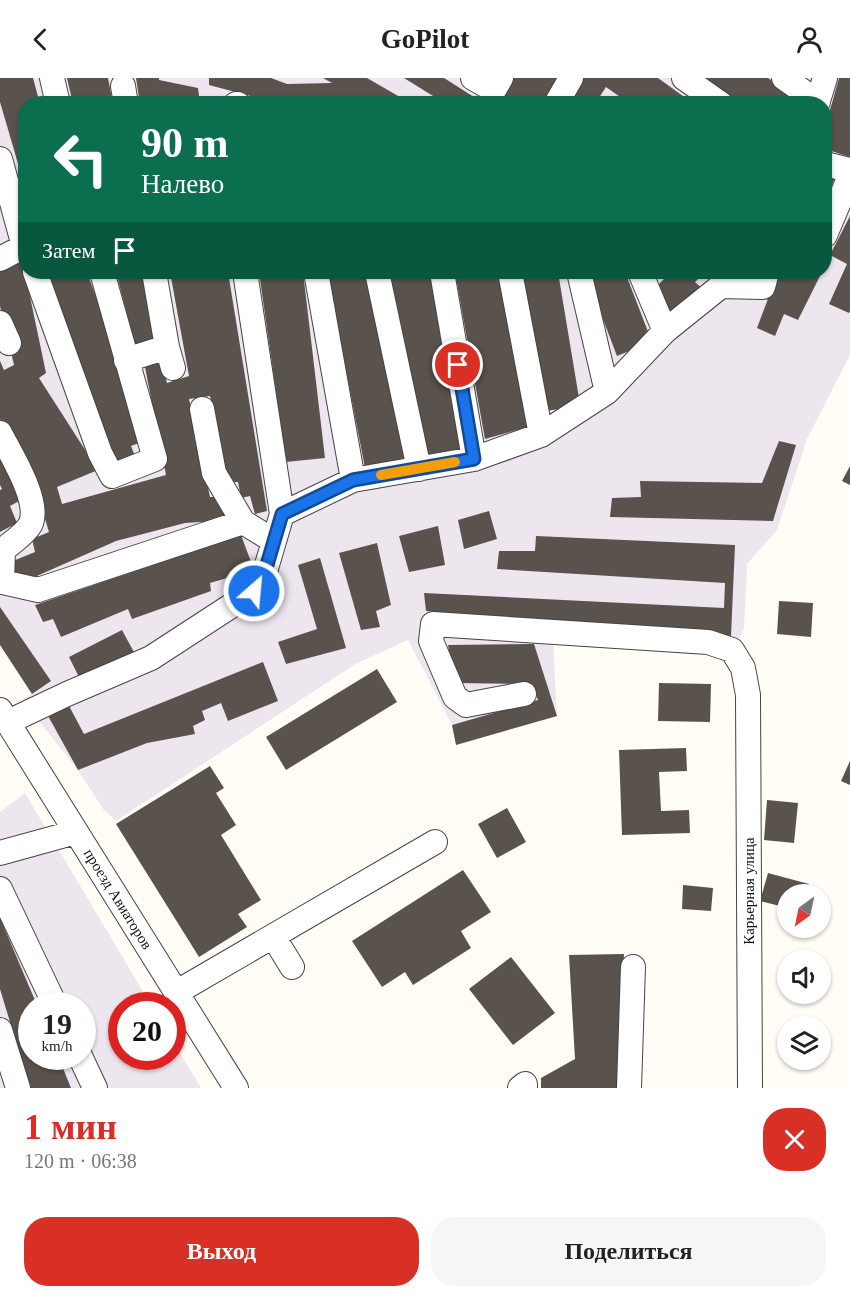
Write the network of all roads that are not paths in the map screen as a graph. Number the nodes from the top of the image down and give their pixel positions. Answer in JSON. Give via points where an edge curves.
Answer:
{"nodes":[{"id":1,"x":52,"y":78,"type":"edge"},
{"id":2,"x":473,"y":78,"type":"edge"},
{"id":3,"x":501,"y":78,"type":"edge"},
{"id":4,"x":571,"y":78,"type":"edge"},
{"id":5,"x":684,"y":78,"type":"edge"},
{"id":6,"x":784,"y":78,"type":"edge"},
{"id":7,"x":825,"y":78,"type":"edge"},
{"id":8,"x":56,"y":96,"type":"edge"},
{"id":9,"x":561,"y":96,"type":"edge"},
{"id":10,"x":710,"y":96,"type":"edge"},
{"id":11,"x":808,"y":96,"type":"edge"},
{"id":12,"x":819,"y":96,"type":"edge"},
{"id":13,"x":0,"y":159,"type":"edge"},
{"id":14,"x":832,"y":166,"type":"edge"},
{"id":15,"x":850,"y":170,"type":"edge"},
{"id":16,"x":850,"y":176,"type":"edge"},
{"id":17,"x":832,"y":219,"type":"edge"},
{"id":18,"x":18,"y":225,"type":"edge"},
{"id":19,"x":18,"y":250,"type":"edge"},
{"id":20,"x":0,"y":259,"type":"edge"},
{"id":21,"x":38,"y":279,"type":"edge"},
{"id":22,"x":104,"y":279,"type":"edge"},
{"id":23,"x":155,"y":279,"type":"edge"},
{"id":24,"x":245,"y":279,"type":"edge"},
{"id":25,"x":317,"y":279,"type":"edge"},
{"id":26,"x":378,"y":279,"type":"edge"},
{"id":27,"x":443,"y":279,"type":"edge"},
{"id":28,"x":511,"y":279,"type":"edge"},
{"id":29,"x":581,"y":279,"type":"edge"},
{"id":30,"x":643,"y":279,"type":"edge"},
{"id":31,"x":725,"y":279,"type":"edge"},
{"id":32,"x":765,"y":279,"type":"edge"},
{"id":33,"x":665,"y":331,"type":"junction"},
{"id":34,"x":126,"y":360,"type":"junction"},
{"id":35,"x":607,"y":392,"type":"junction"},
{"id":36,"x":202,"y":409,"type":"dead end"},
{"id":37,"x":0,"y":433,"type":"edge"},
{"id":38,"x":541,"y":435,"type":"junction"},
{"id":39,"x":474,"y":459,"type":"junction"},
{"id":40,"x":419,"y":469,"type":"junction"},
{"id":41,"x":353,"y":480,"type":"junction"},
{"id":42,"x":282,"y":514,"type":"junction"},
{"id":43,"x":243,"y":522,"type":"junction"},
{"id":44,"x":274,"y":541,"type":"junction"},
{"id":45,"x":524,"y":694,"type":"dead end"},
{"id":46,"x":4,"y":716,"type":"edge"},
{"id":47,"x":76,"y":832,"type":"junction"},
{"id":48,"x":435,"y":842,"type":"dead end"},
{"id":49,"x":0,"y":853,"type":"edge"},
{"id":50,"x":0,"y":889,"type":"edge"},
{"id":51,"x":273,"y":936,"type":"junction"},
{"id":52,"x":292,"y":967,"type":"dead end"},
{"id":53,"x":633,"y":967,"type":"dead end"},
{"id":54,"x":49,"y":992,"type":"edge"},
{"id":55,"x":177,"y":992,"type":"joint"},
{"id":56,"x":186,"y":1008,"type":"edge"},
{"id":57,"x":0,"y":1030,"type":"edge"},
{"id":58,"x":87,"y":1070,"type":"edge"},
{"id":59,"x":228,"y":1085,"type":"edge"},
{"id":60,"x":18,"y":1088,"type":"edge"},
{"id":61,"x":95,"y":1088,"type":"edge"},
{"id":62,"x":519,"y":1088,"type":"edge"},
{"id":63,"x":525,"y":1088,"type":"edge"},
{"id":64,"x":629,"y":1088,"type":"edge"},
{"id":65,"x":750,"y":1088,"type":"edge"}],
"edges":[{"from":1,"to":8,"type":"street"},
{"from":2,"to":3,"type":"street","via":[[494,90]]},
{"from":4,"to":9,"type":"street"},
{"from":5,"to":10,"type":"street"},
{"from":6,"to":11,"type":"street"},
{"from":7,"to":12,"type":"street"},
{"from":13,"to":18,"type":"street"},
{"from":14,"to":15,"type":"street"},
{"from":16,"to":17,"type":"street"},
{"from":19,"to":20,"type":"street"},
{"from":21,"to":34,"type":"street","via":[[100,453],[112,476],[155,459]]},
{"from":22,"to":34,"type":"street"},
{"from":23,"to":34,"type":"street","via":[[170,358]]},
{"from":24,"to":42,"type":"street"},
{"from":25,"to":41,"type":"street"},
{"from":26,"to":40,"type":"street"},
{"from":27,"to":39,"type":"street"},
{"from":28,"to":38,"type":"street"},
{"from":29,"to":35,"type":"street"},
{"from":30,"to":33,"type":"street"},
{"from":31,"to":32,"type":"street","via":[[763,287]]},
{"from":31,"to":33,"type":"street"},
{"from":33,"to":35,"type":"street"},
{"from":35,"to":38,"type":"street"},
{"from":36,"to":43,"type":"street","via":[[214,473]]},
{"from":37,"to":43,"type":"street","via":[[31,495],[32,520],[3,550],[2,582],[38,590]]},
{"from":38,"to":39,"type":"street"},
{"from":39,"to":40,"type":"street"},
{"from":40,"to":41,"type":"street"},
{"from":41,"to":42,"type":"street"},
{"from":42,"to":44,"type":"street"},
{"from":43,"to":44,"type":"street"},
{"from":44,"to":46,"type":"street","via":[[264,575],[254,591],[151,658]]},
{"from":45,"to":65,"type":"street","name":"Карьерная улица","via":[[466,705],[454,697],[431,641],[433,624],[708,642],[732,650],[743,668],[748,695]]},
{"from":46,"to":47,"type":"street","name":"проезд Авиаторов"},
{"from":47,"to":49,"type":"street"},
{"from":47,"to":55,"type":"street","name":"проезд Авиаторов"},
{"from":48,"to":51,"type":"street"},
{"from":50,"to":54,"type":"street"},
{"from":51,"to":52,"type":"street"},
{"from":51,"to":55,"type":"street"},
{"from":53,"to":64,"type":"street"},
{"from":56,"to":59,"type":"street","name":"проезд Авиаторов"},
{"from":57,"to":60,"type":"street"},
{"from":58,"to":61,"type":"street"},
{"from":62,"to":63,"type":"street","via":[[525,1084]]}]}
